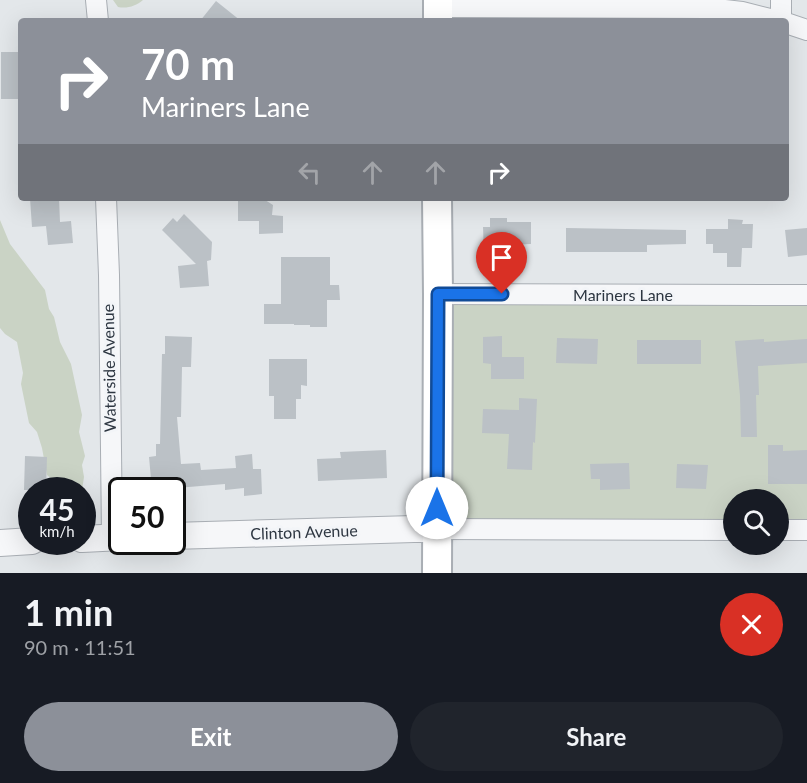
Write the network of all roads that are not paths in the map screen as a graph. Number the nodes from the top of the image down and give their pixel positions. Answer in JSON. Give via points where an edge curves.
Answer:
{"nodes":[{"id":1,"x":96,"y":0,"type":"edge"},
{"id":2,"x":781,"y":0,"type":"edge"},
{"id":3,"x":438,"y":9,"type":"edge"},
{"id":4,"x":98,"y":18,"type":"edge"},
{"id":5,"x":767,"y":18,"type":"edge"},
{"id":6,"x":779,"y":18,"type":"edge"},
{"id":7,"x":789,"y":24,"type":"edge"},
{"id":8,"x":807,"y":30,"type":"edge"},
{"id":9,"x":106,"y":201,"type":"edge"},
{"id":10,"x":436,"y":201,"type":"edge"},
{"id":11,"x":438,"y":294,"type":"junction"},
{"id":12,"x":807,"y":295,"type":"edge"},
{"id":13,"x":115,"y":477,"type":"edge"},
{"id":14,"x":436,"y":529,"type":"junction"},
{"id":15,"x":723,"y":530,"type":"edge"},
{"id":16,"x":789,"y":530,"type":"edge"},
{"id":17,"x":807,"y":530,"type":"edge"},
{"id":18,"x":186,"y":536,"type":"edge"},
{"id":19,"x":18,"y":542,"type":"edge"},
{"id":20,"x":0,"y":543,"type":"edge"},
{"id":21,"x":437,"y":573,"type":"edge"}],
"edges":[{"from":1,"to":4,"type":"street"},
{"from":2,"to":6,"type":"street"},
{"from":3,"to":5,"type":"street","via":[[708,8]]},
{"from":7,"to":8,"type":"street"},
{"from":9,"to":13,"type":"street","name":"Waterside Avenue"},
{"from":10,"to":11,"type":"main road"},
{"from":11,"to":12,"type":"street","name":"Mariners Lane"},
{"from":11,"to":14,"type":"main road"},
{"from":14,"to":15,"type":"street"},
{"from":14,"to":18,"type":"street","name":"Clinton Avenue"},
{"from":14,"to":21,"type":"main road"},
{"from":16,"to":17,"type":"street"},
{"from":19,"to":20,"type":"street"}]}
